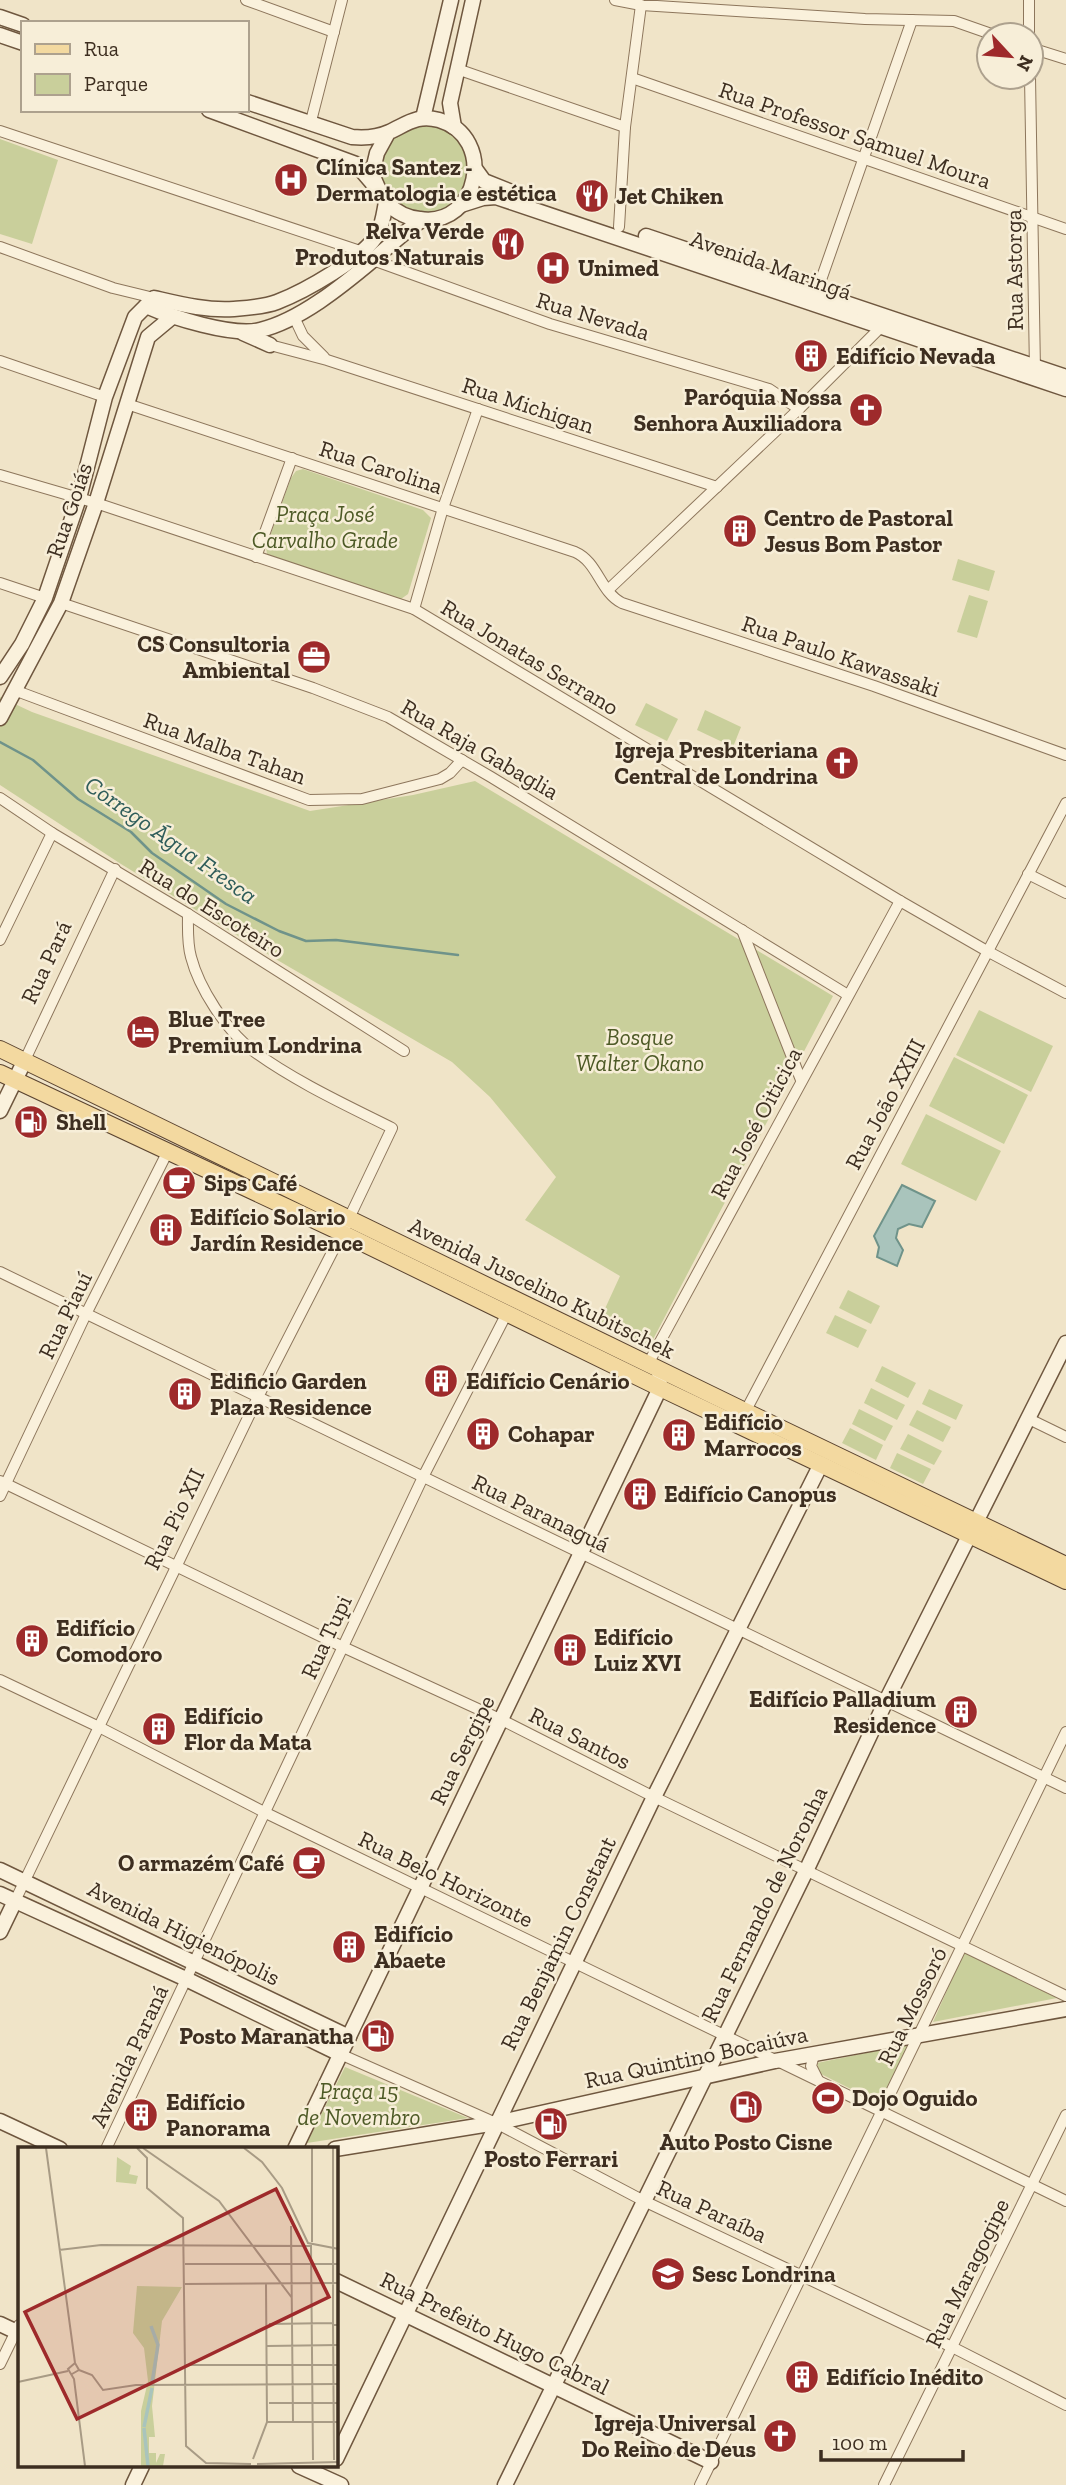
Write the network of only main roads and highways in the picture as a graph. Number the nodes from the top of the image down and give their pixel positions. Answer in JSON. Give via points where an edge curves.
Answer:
{"nodes":[{"id":1,"x":451,"y":0,"type":"edge"},
{"id":2,"x":473,"y":0,"type":"edge"},
{"id":3,"x":0,"y":17,"type":"edge"},
{"id":4,"x":21,"y":24,"type":"edge"},
{"id":5,"x":0,"y":35,"type":"edge"},
{"id":6,"x":21,"y":42,"type":"edge"},
{"id":7,"x":248,"y":102,"type":"edge"},
{"id":8,"x":214,"y":112,"type":"edge"},
{"id":9,"x":423,"y":118,"type":"junction"},
{"id":10,"x":454,"y":127,"type":"junction"},
{"id":11,"x":388,"y":133,"type":"junction"},
{"id":12,"x":476,"y":170,"type":"junction"},
{"id":13,"x":384,"y":199,"type":"junction"},
{"id":14,"x":461,"y":205,"type":"junction"},
{"id":15,"x":422,"y":220,"type":"junction"},
{"id":16,"x":814,"y":298,"type":"junction"},
{"id":17,"x":150,"y":302,"type":"junction"},
{"id":18,"x":274,"y":303,"type":"junction"},
{"id":19,"x":172,"y":317,"type":"junction"},
{"id":20,"x":297,"y":323,"type":"junction"},
{"id":21,"x":236,"y":330,"type":"junction"},
{"id":22,"x":258,"y":331,"type":"junction"},
{"id":23,"x":276,"y":346,"type":"road end"},
{"id":24,"x":1035,"y":373,"type":"junction"},
{"id":25,"x":1066,"y":377,"type":"edge"},
{"id":26,"x":1066,"y":389,"type":"edge"},
{"id":27,"x":0,"y":677,"type":"edge"},
{"id":28,"x":14,"y":690,"type":"junction"},
{"id":29,"x":0,"y":707,"type":"edge"},
{"id":30,"x":0,"y":718,"type":"edge"},
{"id":31,"x":0,"y":1049,"type":"edge"},
{"id":32,"x":24,"y":1062,"type":"junction"},
{"id":33,"x":7,"y":1077,"type":"edge"},
{"id":34,"x":0,"y":1111,"type":"edge"},
{"id":35,"x":168,"y":1151,"type":"junction"},
{"id":36,"x":269,"y":1180,"type":"junction"},
{"id":37,"x":346,"y":1226,"type":"junction"},
{"id":38,"x":1066,"y":1343,"type":"edge"},
{"id":39,"x":653,"y":1367,"type":"junction"},
{"id":40,"x":660,"y":1388,"type":"junction"},
{"id":41,"x":742,"y":1418,"type":"junction"},
{"id":42,"x":825,"y":1457,"type":"junction"},
{"id":43,"x":974,"y":1528,"type":"junction"},
{"id":44,"x":1066,"y":1565,"type":"edge"},
{"id":45,"x":1066,"y":1581,"type":"edge"},
{"id":46,"x":0,"y":1870,"type":"edge"},
{"id":47,"x":0,"y":1894,"type":"edge"},
{"id":48,"x":15,"y":1901,"type":"junction"},
{"id":49,"x":0,"y":1932,"type":"edge"},
{"id":50,"x":1066,"y":2009,"type":"edge"},
{"id":51,"x":307,"y":2017,"type":"junction"},
{"id":52,"x":299,"y":2034,"type":"junction"},
{"id":53,"x":349,"y":2037,"type":"junction"},
{"id":54,"x":340,"y":2054,"type":"junction"},
{"id":55,"x":704,"y":2077,"type":"junction"},
{"id":56,"x":0,"y":2121,"type":"edge"},
{"id":57,"x":496,"y":2123,"type":"junction"},
{"id":58,"x":56,"y":2147,"type":"edge"},
{"id":59,"x":296,"y":2147,"type":"edge"},
{"id":60,"x":338,"y":2149,"type":"edge"},
{"id":61,"x":338,"y":2282,"type":"edge"},
{"id":62,"x":405,"y":2315,"type":"junction"},
{"id":63,"x":0,"y":2324,"type":"edge"},
{"id":64,"x":18,"y":2330,"type":"edge"},
{"id":65,"x":553,"y":2387,"type":"junction"},
{"id":66,"x":338,"y":2455,"type":"edge"},
{"id":67,"x":711,"y":2462,"type":"road end"},
{"id":68,"x":141,"y":2468,"type":"edge"},
{"id":69,"x":305,"y":2468,"type":"edge"},
{"id":70,"x":328,"y":2476,"type":"edge"},
{"id":71,"x":133,"y":2485,"type":"edge"},
{"id":72,"x":341,"y":2485,"type":"edge"},
{"id":73,"x":505,"y":2485,"type":"edge"}],
"edges":[{"from":1,"to":9,"type":"main road"},
{"from":2,"to":10,"type":"main road","via":[[450,103]]},
{"from":3,"to":4,"type":"main road"},
{"from":5,"to":6,"type":"main road"},
{"from":7,"to":11,"type":"main road","via":[[338,134],[362,138]]},
{"from":8,"to":13,"type":"main road","via":[[356,164]]},
{"from":9,"to":10,"type":"main road"},
{"from":9,"to":11,"type":"main road"},
{"from":10,"to":12,"type":"main road","via":[[470,145]]},
{"from":11,"to":13,"type":"main road","via":[[372,174]]},
{"from":12,"to":14,"type":"main road","via":[[472,189]]},
{"from":12,"to":16,"type":"main road","name":"Avenida Maringá","via":[[491,185]]},
{"from":13,"to":15,"type":"main road","via":[[402,214]]},
{"from":13,"to":18,"type":"main road","via":[[379,232],[360,251],[333,273]]},
{"from":14,"to":15,"type":"main road","via":[[439,218]]},
{"from":14,"to":16,"type":"main road","name":"Avenida Maringá","via":[[496,197]]},
{"from":15,"to":20,"type":"main road","via":[[342,286],[314,303]]},
{"from":16,"to":24,"type":"main road","name":"Avenida Maringá"},
{"from":16,"to":24,"type":"main road","name":"Avenida Maringá","via":[[882,327]]},
{"from":17,"to":18,"type":"main road","via":[[232,309]]},
{"from":17,"to":19,"type":"main road"},
{"from":17,"to":27,"type":"main road","name":"Rua Goiás","via":[[135,317],[105,397],[79,498],[45,598]]},
{"from":18,"to":20,"type":"main road"},
{"from":18,"to":22,"type":"main road","via":[[262,316]]},
{"from":19,"to":21,"type":"main road"},
{"from":19,"to":28,"type":"main road","name":"Rua Goiás","via":[[148,337],[61,603]]},
{"from":20,"to":22,"type":"main road"},
{"from":21,"to":22,"type":"main road"},
{"from":21,"to":23,"type":"main road"},
{"from":24,"to":25,"type":"main road","name":"Avenida Maringá"},
{"from":24,"to":26,"type":"main road","name":"Avenida Maringá"},
{"from":28,"to":29,"type":"main road"},
{"from":28,"to":30,"type":"main road","name":"Rua Goiás"},
{"from":31,"to":32,"type":"main road","name":"Avenida Juscelino Kubitschek"},
{"from":32,"to":33,"type":"main road","name":"Rua Pará"},
{"from":32,"to":36,"type":"main road","name":"Avenida Juscelino Kubitschek"},
{"from":33,"to":34,"type":"main road","name":"Rua Pará"},
{"from":33,"to":35,"type":"main road","name":"Avenida Juscelino Kubitschek"},
{"from":35,"to":36,"type":"main road","via":[[177,1147],[190,1150],[235,1172]]},
{"from":35,"to":37,"type":"main road","name":"Avenida Juscelino Kubitschek"},
{"from":36,"to":37,"type":"main road","name":"Avenida Juscelino Kubitschek"},
{"from":37,"to":39,"type":"main road","name":"Avenida Juscelino Kubitschek"},
{"from":37,"to":40,"type":"main road","name":"Avenida Juscelino Kubitschek","via":[[507,1314]]},
{"from":38,"to":43,"type":"main road","name":"Rua Fernando de Noronha"},
{"from":39,"to":40,"type":"main road","name":"Rua Sergipe"},
{"from":39,"to":41,"type":"main road","name":"Avenida Juscelino Kubitschek"},
{"from":40,"to":41,"type":"main road","name":"Avenida Juscelino Kubitschek"},
{"from":40,"to":53,"type":"main road","name":"Rua Sergipe"},
{"from":41,"to":42,"type":"main road","name":"Avenida Juscelino Kubitschek"},
{"from":42,"to":43,"type":"main road","name":"Avenida Juscelino Kubitschek"},
{"from":42,"to":57,"type":"main road","name":"Rua Benjamin Constant"},
{"from":43,"to":44,"type":"main road","name":"Avenida Juscelino Kubitschek"},
{"from":43,"to":45,"type":"main road","name":"Avenida Juscelino Kubitschek"},
{"from":43,"to":55,"type":"main road","name":"Rua Fernando de Noronha"},
{"from":46,"to":51,"type":"main road","name":"Avenida Higienópolis"},
{"from":47,"to":48,"type":"main road","name":"Avenida Higienópolis"},
{"from":48,"to":49,"type":"main road","name":"Rua Pio XII"},
{"from":48,"to":52,"type":"main road","name":"Avenida Higienópolis"},
{"from":50,"to":55,"type":"main road","name":"Rua Quintino Bocaiúva"},
{"from":51,"to":52,"type":"main road"},
{"from":51,"to":53,"type":"main road","name":"Avenida Higienópolis"},
{"from":52,"to":54,"type":"main road","name":"Avenida Higienópolis"},
{"from":53,"to":54,"type":"main road","name":"Rua Sergipe"},
{"from":54,"to":59,"type":"main road","name":"Rua Sergipe"},
{"from":55,"to":57,"type":"main road","name":"Rua Quintino Bocaiúva"},
{"from":55,"to":65,"type":"main road","name":"Rua Fernando de Noronha"},
{"from":56,"to":58,"type":"main road"},
{"from":57,"to":60,"type":"main road","name":"Rua Quintino Bocaiúva"},
{"from":57,"to":62,"type":"main road","name":"Rua Benjamin Constant"},
{"from":61,"to":62,"type":"main road","name":"Rua Prefeito Hugo Cabral"},
{"from":62,"to":65,"type":"main road","name":"Rua Prefeito Hugo Cabral"},
{"from":62,"to":66,"type":"main road","name":"Rua Benjamin Constant"},
{"from":63,"to":64,"type":"main road"},
{"from":65,"to":67,"type":"main road","name":"Rua Prefeito Hugo Cabral"},
{"from":65,"to":73,"type":"main road","name":"Rua Fernando de Noronha"},
{"from":68,"to":71,"type":"main road"},
{"from":69,"to":70,"type":"main road"},
{"from":70,"to":72,"type":"main road"}]}
